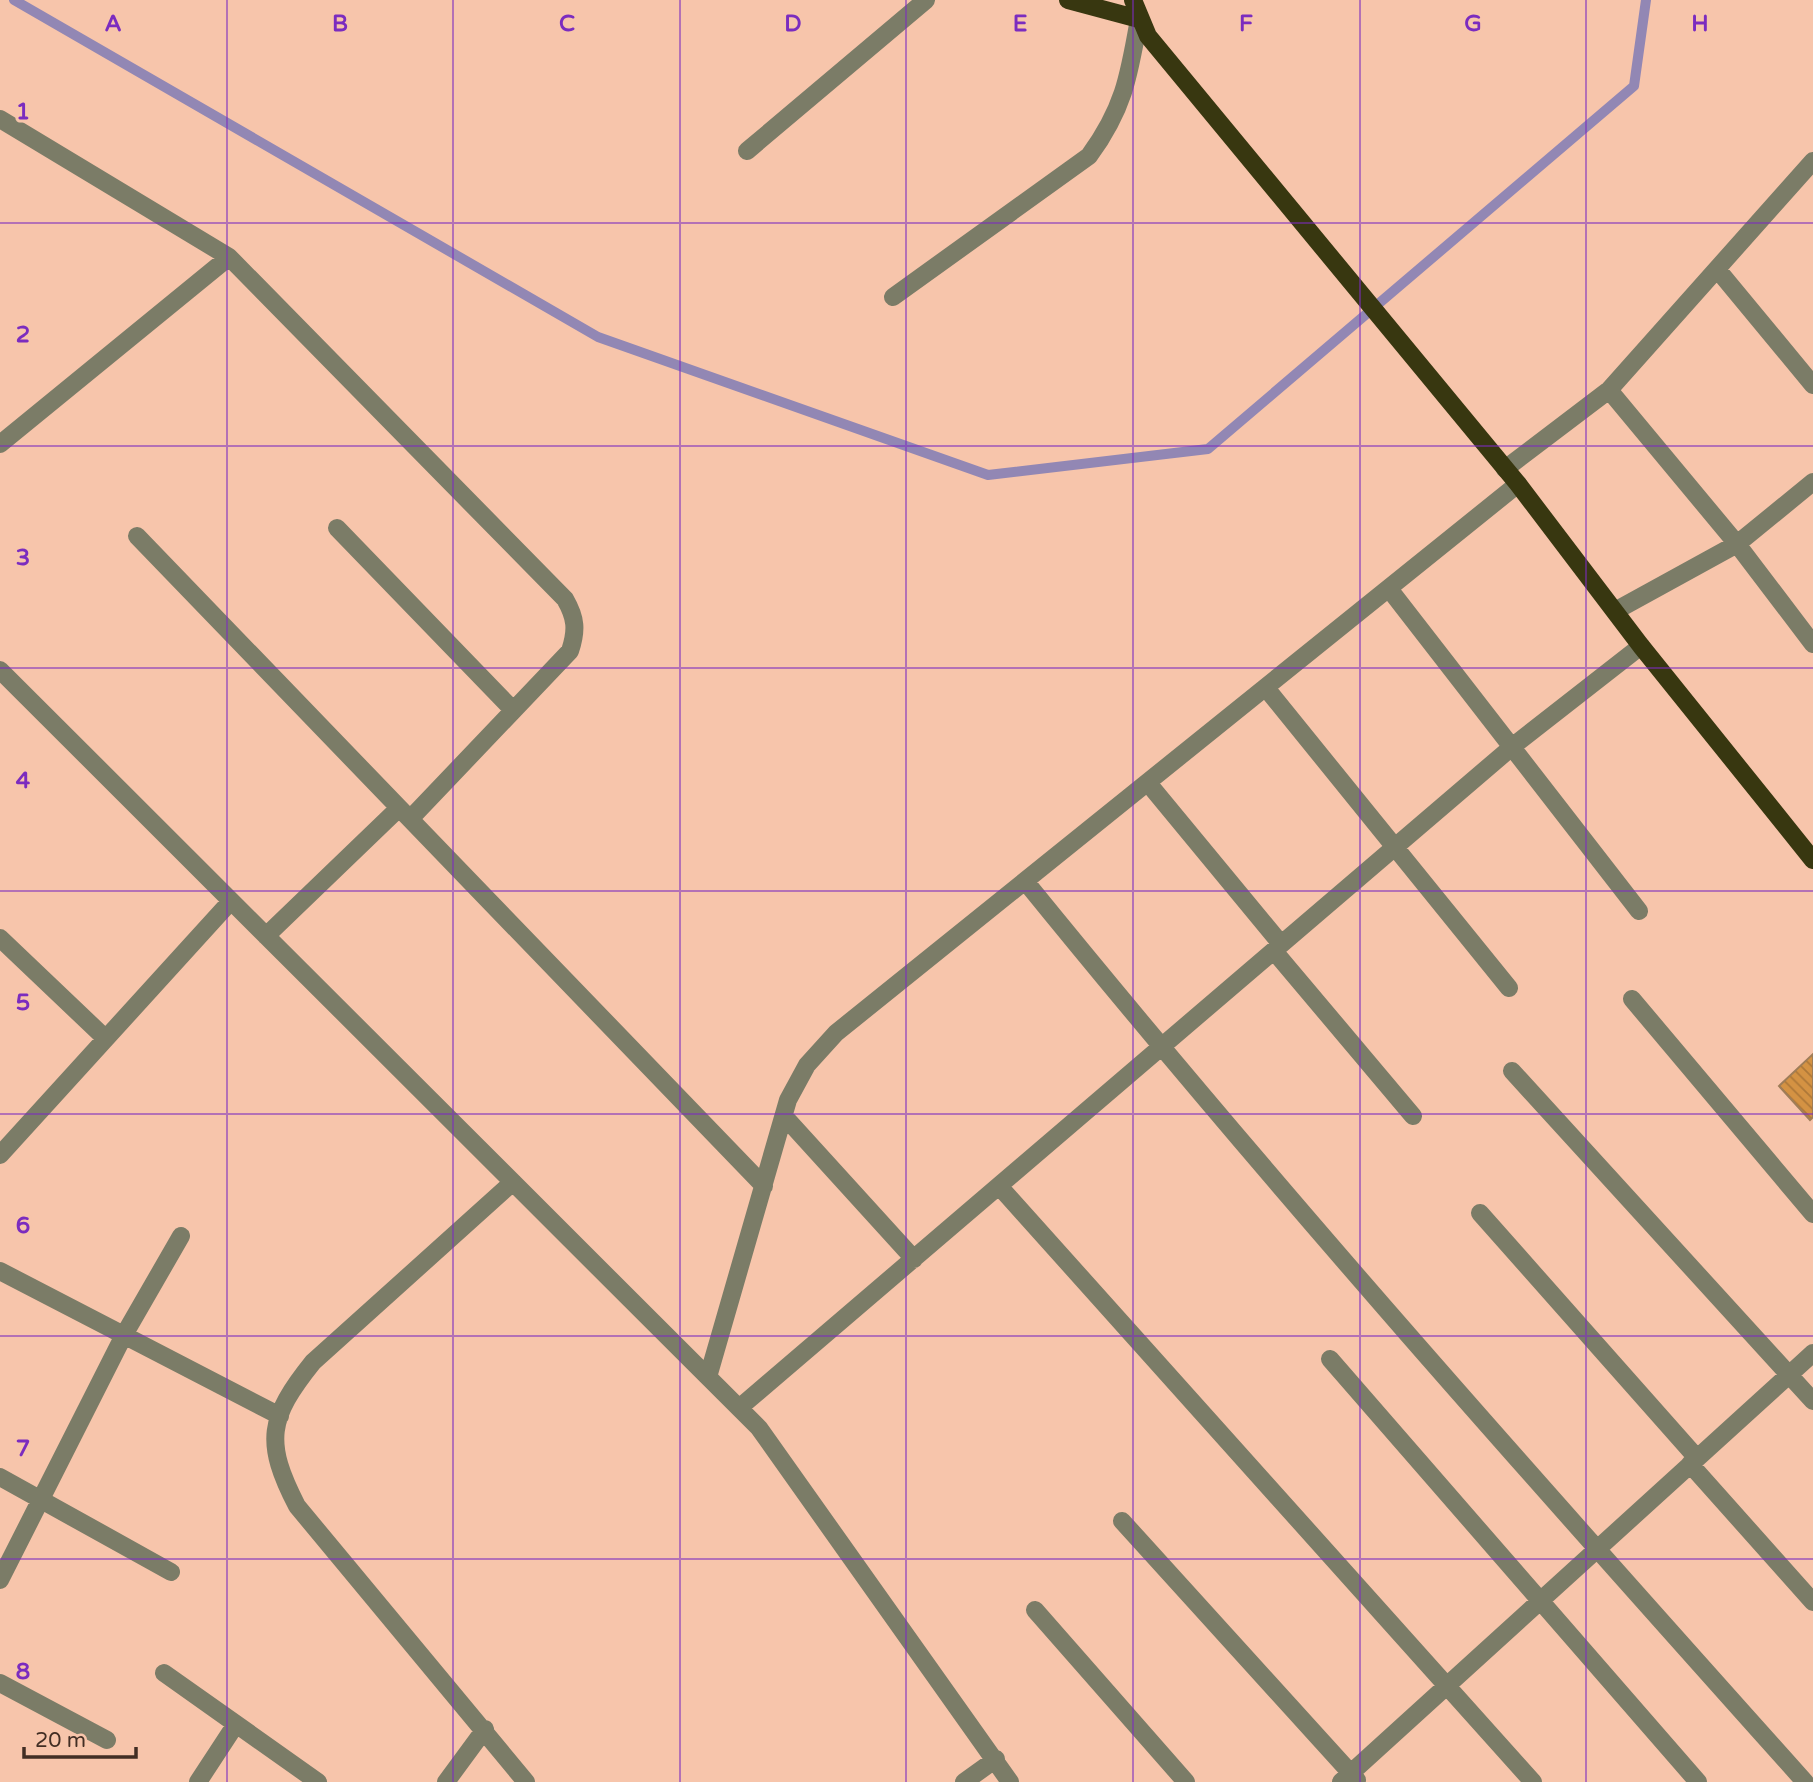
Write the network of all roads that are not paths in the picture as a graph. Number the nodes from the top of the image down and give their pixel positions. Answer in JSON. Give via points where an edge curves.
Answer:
{"nodes":[{"id":1,"x":926,"y":0,"type":"edge"},
{"id":2,"x":1068,"y":0,"type":"edge"},
{"id":3,"x":1133,"y":0,"type":"edge"},
{"id":4,"x":1139,"y":19,"type":"junction"},
{"id":5,"x":0,"y":119,"type":"edge"},
{"id":6,"x":747,"y":151,"type":"dead end"},
{"id":7,"x":1813,"y":161,"type":"edge"},
{"id":8,"x":229,"y":257,"type":"junction"},
{"id":9,"x":1717,"y":269,"type":"junction"},
{"id":10,"x":893,"y":297,"type":"dead end"},
{"id":11,"x":1813,"y":385,"type":"edge"},
{"id":12,"x":1609,"y":390,"type":"junction"},
{"id":13,"x":0,"y":444,"type":"edge"},
{"id":14,"x":1505,"y":470,"type":"junction"},
{"id":15,"x":1813,"y":482,"type":"edge"},
{"id":16,"x":1518,"y":484,"type":"junction"},
{"id":17,"x":337,"y":528,"type":"dead end"},
{"id":18,"x":136,"y":536,"type":"dead end"},
{"id":19,"x":1737,"y":544,"type":"junction"},
{"id":20,"x":1390,"y":590,"type":"junction"},
{"id":21,"x":1615,"y":611,"type":"junction"},
{"id":22,"x":1813,"y":644,"type":"edge"},
{"id":23,"x":1641,"y":646,"type":"junction"},
{"id":24,"x":0,"y":670,"type":"edge"},
{"id":25,"x":1266,"y":688,"type":"junction"},
{"id":26,"x":513,"y":710,"type":"junction"},
{"id":27,"x":1513,"y":746,"type":"junction"},
{"id":28,"x":1148,"y":783,"type":"junction"},
{"id":29,"x":404,"y":814,"type":"junction"},
{"id":30,"x":1395,"y":847,"type":"junction"},
{"id":31,"x":1813,"y":860,"type":"edge"},
{"id":32,"x":1025,"y":881,"type":"junction"},
{"id":33,"x":231,"y":901,"type":"junction"},
{"id":34,"x":1639,"y":911,"type":"dead end"},
{"id":35,"x":266,"y":936,"type":"junction"},
{"id":36,"x":0,"y":938,"type":"edge"},
{"id":37,"x":1277,"y":948,"type":"junction"},
{"id":38,"x":1509,"y":988,"type":"dead end"},
{"id":39,"x":1632,"y":999,"type":"dead end"},
{"id":40,"x":105,"y":1038,"type":"junction"},
{"id":41,"x":1160,"y":1048,"type":"junction"},
{"id":42,"x":1512,"y":1071,"type":"dead end"},
{"id":43,"x":784,"y":1116,"type":"junction"},
{"id":44,"x":1413,"y":1116,"type":"dead end"},
{"id":45,"x":6,"y":1133,"type":"edge"},
{"id":46,"x":0,"y":1155,"type":"edge"},
{"id":47,"x":513,"y":1182,"type":"junction"},
{"id":48,"x":764,"y":1185,"type":"junction"},
{"id":49,"x":999,"y":1186,"type":"junction"},
{"id":50,"x":1480,"y":1213,"type":"dead end"},
{"id":51,"x":1813,"y":1214,"type":"edge"},
{"id":52,"x":181,"y":1236,"type":"dead end"},
{"id":53,"x":914,"y":1259,"type":"junction"},
{"id":54,"x":0,"y":1271,"type":"edge"},
{"id":55,"x":124,"y":1335,"type":"junction"},
{"id":56,"x":1813,"y":1353,"type":"edge"},
{"id":57,"x":1331,"y":1359,"type":"dead end"},
{"id":58,"x":1789,"y":1374,"type":"junction"},
{"id":59,"x":708,"y":1377,"type":"junction"},
{"id":60,"x":1813,"y":1401,"type":"edge"},
{"id":61,"x":739,"y":1408,"type":"junction"},
{"id":62,"x":280,"y":1416,"type":"junction"},
{"id":63,"x":1694,"y":1461,"type":"junction"},
{"id":64,"x":0,"y":1477,"type":"edge"},
{"id":65,"x":41,"y":1500,"type":"junction"},
{"id":66,"x":1122,"y":1521,"type":"dead end"},
{"id":67,"x":1597,"y":1549,"type":"junction"},
{"id":68,"x":171,"y":1572,"type":"dead end"},
{"id":69,"x":0,"y":1580,"type":"edge"},
{"id":70,"x":1540,"y":1601,"type":"junction"},
{"id":71,"x":1813,"y":1602,"type":"edge"},
{"id":72,"x":1035,"y":1610,"type":"dead end"},
{"id":73,"x":164,"y":1673,"type":"dead end"},
{"id":74,"x":0,"y":1683,"type":"edge"},
{"id":75,"x":1447,"y":1685,"type":"junction"},
{"id":76,"x":236,"y":1724,"type":"junction"},
{"id":77,"x":485,"y":1729,"type":"junction"},
{"id":78,"x":107,"y":1740,"type":"dead end"},
{"id":79,"x":996,"y":1759,"type":"junction"},
{"id":80,"x":1350,"y":1779,"type":"edge"},
{"id":81,"x":198,"y":1782,"type":"edge"},
{"id":82,"x":318,"y":1782,"type":"edge"},
{"id":83,"x":446,"y":1782,"type":"edge"},
{"id":84,"x":526,"y":1782,"type":"edge"},
{"id":85,"x":964,"y":1782,"type":"edge"},
{"id":86,"x":1010,"y":1782,"type":"edge"},
{"id":87,"x":1186,"y":1782,"type":"edge"},
{"id":88,"x":1533,"y":1782,"type":"edge"},
{"id":89,"x":1698,"y":1782,"type":"edge"},
{"id":90,"x":1805,"y":1782,"type":"edge"}],
"edges":[{"from":1,"to":6,"type":"street"},
{"from":2,"to":4,"type":"main road"},
{"from":3,"to":4,"type":"main road"},
{"from":4,"to":10,"type":"street","via":[[1123,100],[1089,156]]},
{"from":4,"to":14,"type":"main road","via":[[1148,36]]},
{"from":5,"to":8,"type":"street"},
{"from":7,"to":9,"type":"street"},
{"from":8,"to":13,"type":"street"},
{"from":8,"to":26,"type":"street","via":[[565,599],[575,616],[570,650]]},
{"from":9,"to":11,"type":"street"},
{"from":9,"to":12,"type":"street"},
{"from":12,"to":14,"type":"street"},
{"from":12,"to":19,"type":"street"},
{"from":14,"to":16,"type":"main road"},
{"from":15,"to":19,"type":"street"},
{"from":16,"to":20,"type":"street"},
{"from":16,"to":21,"type":"main road"},
{"from":17,"to":26,"type":"street"},
{"from":18,"to":29,"type":"street"},
{"from":19,"to":21,"type":"street"},
{"from":19,"to":22,"type":"street"},
{"from":20,"to":25,"type":"street"},
{"from":20,"to":27,"type":"street"},
{"from":21,"to":23,"type":"main road"},
{"from":23,"to":27,"type":"street"},
{"from":23,"to":31,"type":"main road"},
{"from":24,"to":33,"type":"street"},
{"from":25,"to":28,"type":"street"},
{"from":25,"to":30,"type":"street"},
{"from":26,"to":29,"type":"street"},
{"from":27,"to":30,"type":"street"},
{"from":27,"to":34,"type":"street"},
{"from":28,"to":32,"type":"street"},
{"from":28,"to":37,"type":"street"},
{"from":29,"to":35,"type":"street"},
{"from":29,"to":48,"type":"street"},
{"from":30,"to":37,"type":"street"},
{"from":30,"to":38,"type":"street"},
{"from":32,"to":41,"type":"street"},
{"from":32,"to":43,"type":"street","via":[[835,1033],[807,1065]]},
{"from":33,"to":35,"type":"street"},
{"from":33,"to":40,"type":"street"},
{"from":35,"to":47,"type":"street"},
{"from":36,"to":40,"type":"street"},
{"from":37,"to":41,"type":"street"},
{"from":37,"to":44,"type":"street"},
{"from":39,"to":51,"type":"street"},
{"from":40,"to":45,"type":"street"},
{"from":41,"to":49,"type":"street"},
{"from":41,"to":67,"type":"street"},
{"from":42,"to":58,"type":"street"},
{"from":43,"to":48,"type":"street"},
{"from":43,"to":53,"type":"street"},
{"from":45,"to":46,"type":"street"},
{"from":47,"to":59,"type":"street"},
{"from":47,"to":62,"type":"street","via":[[313,1362],[288,1394]]},
{"from":48,"to":59,"type":"street"},
{"from":49,"to":53,"type":"street"},
{"from":49,"to":75,"type":"street"},
{"from":50,"to":63,"type":"street"},
{"from":52,"to":55,"type":"street"},
{"from":53,"to":61,"type":"street"},
{"from":54,"to":55,"type":"street"},
{"from":55,"to":62,"type":"street"},
{"from":55,"to":65,"type":"street"},
{"from":56,"to":58,"type":"street"},
{"from":57,"to":70,"type":"street"},
{"from":58,"to":60,"type":"street"},
{"from":58,"to":63,"type":"street"},
{"from":59,"to":61,"type":"street"},
{"from":61,"to":79,"type":"street","via":[[759,1428]]},
{"from":62,"to":77,"type":"street","via":[[274,1432],[278,1469],[297,1506]]},
{"from":63,"to":67,"type":"street"},
{"from":63,"to":71,"type":"street"},
{"from":64,"to":65,"type":"street"},
{"from":65,"to":68,"type":"street"},
{"from":65,"to":69,"type":"street"},
{"from":66,"to":80,"type":"street"},
{"from":67,"to":70,"type":"street"},
{"from":67,"to":90,"type":"street"},
{"from":70,"to":75,"type":"street"},
{"from":70,"to":89,"type":"street"},
{"from":72,"to":87,"type":"street"},
{"from":73,"to":76,"type":"street"},
{"from":74,"to":78,"type":"street"},
{"from":75,"to":80,"type":"street"},
{"from":75,"to":88,"type":"street"},
{"from":76,"to":81,"type":"street"},
{"from":76,"to":82,"type":"street"},
{"from":77,"to":83,"type":"street"},
{"from":77,"to":84,"type":"street"},
{"from":79,"to":85,"type":"street"},
{"from":79,"to":86,"type":"street"}]}
